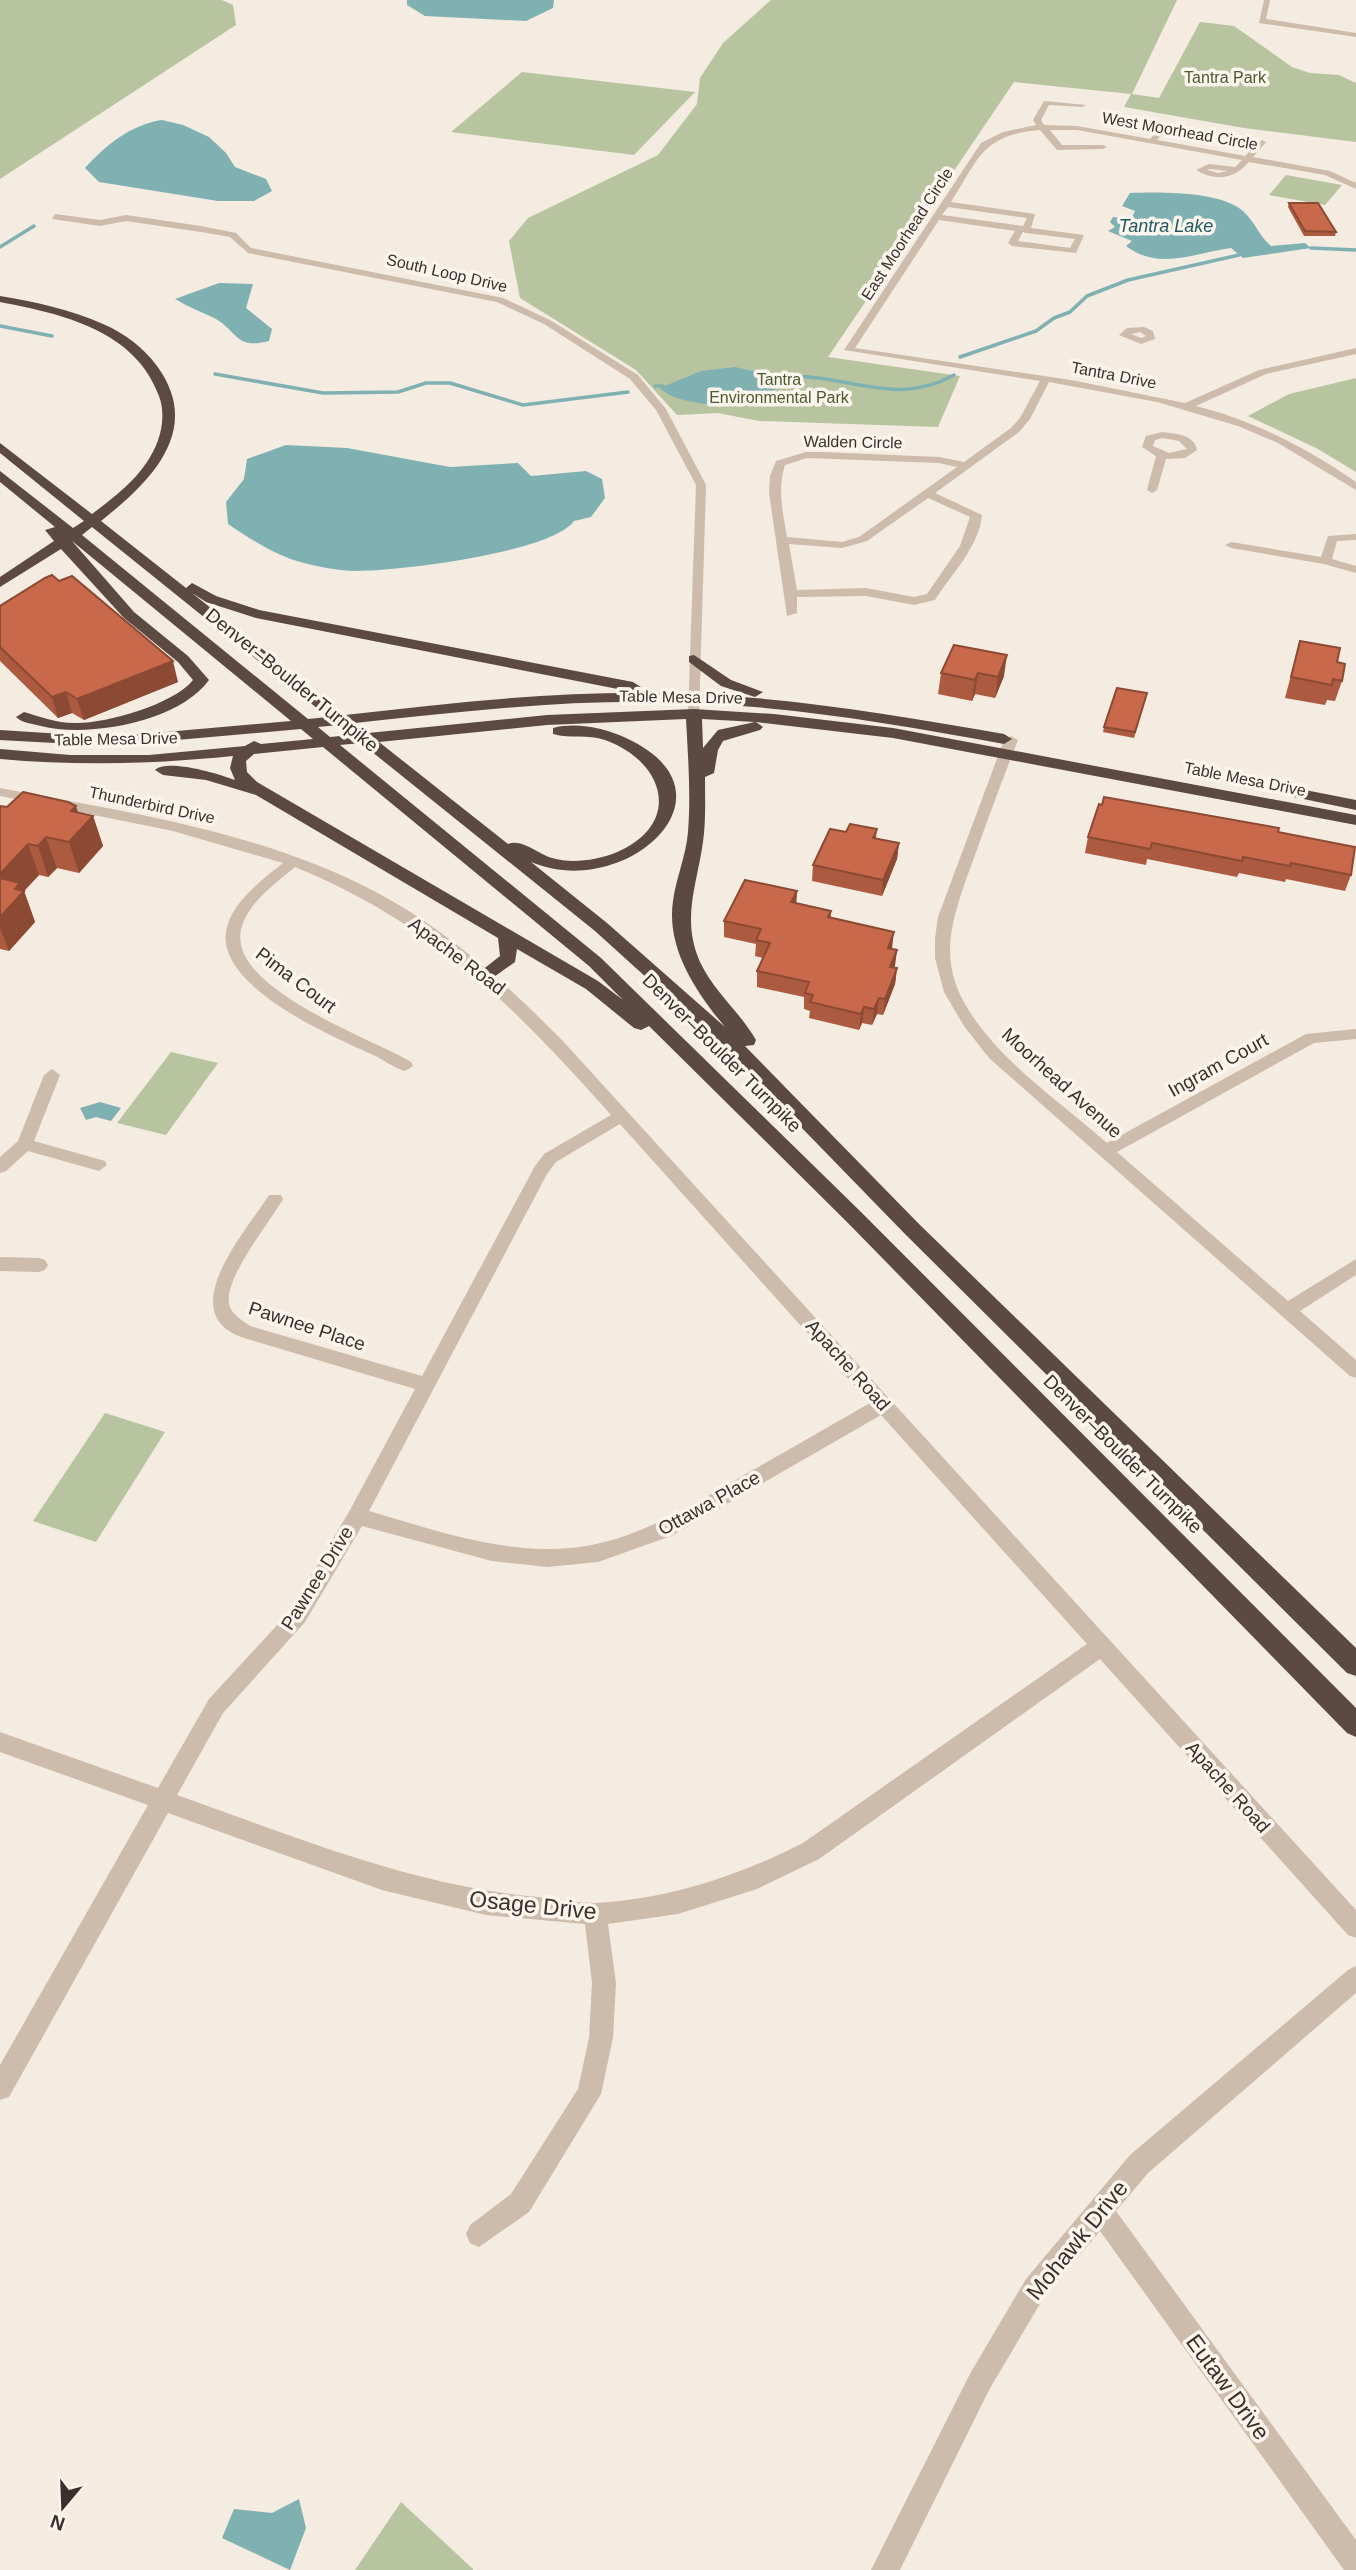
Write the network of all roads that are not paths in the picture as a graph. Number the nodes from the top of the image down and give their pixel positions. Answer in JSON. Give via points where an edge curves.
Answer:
{"nodes":[{"id":1,"x":1267,"y":0,"type":"edge"},
{"id":2,"x":1356,"y":35,"type":"edge"},
{"id":3,"x":1083,"y":105,"type":"dead end"},
{"id":4,"x":1167,"y":125,"type":"dead end"},
{"id":5,"x":1044,"y":128,"type":"junction"},
{"id":6,"x":995,"y":138,"type":"joint"},
{"id":7,"x":1152,"y":141,"type":"junction"},
{"id":8,"x":1262,"y":142,"type":"dead end"},
{"id":9,"x":1103,"y":147,"type":"dead end"},
{"id":10,"x":1248,"y":159,"type":"junction"},
{"id":11,"x":1237,"y":170,"type":"dead end"},
{"id":12,"x":1356,"y":186,"type":"edge"},
{"id":13,"x":945,"y":204,"type":"junction"},
{"id":14,"x":55,"y":217,"type":"dead end"},
{"id":15,"x":936,"y":218,"type":"junction"},
{"id":16,"x":1023,"y":229,"type":"junction"},
{"id":17,"x":0,"y":299,"type":"edge"},
{"id":18,"x":1147,"y":316,"type":"dead end"},
{"id":19,"x":1141,"y":330,"type":"dead end"},
{"id":20,"x":849,"y":350,"type":"joint"},
{"id":21,"x":1356,"y":351,"type":"edge"},
{"id":22,"x":1046,"y":379,"type":"junction"},
{"id":23,"x":1183,"y":421,"type":"junction"},
{"id":24,"x":0,"y":447,"type":"edge"},
{"id":25,"x":1162,"y":455,"type":"junction"},
{"id":26,"x":964,"y":465,"type":"junction"},
{"id":27,"x":0,"y":475,"type":"edge"},
{"id":28,"x":15,"y":487,"type":"junction"},
{"id":29,"x":1356,"y":487,"type":"edge"},
{"id":30,"x":1152,"y":490,"type":"dead end"},
{"id":31,"x":928,"y":494,"type":"junction"},
{"id":32,"x":1356,"y":537,"type":"edge"},
{"id":33,"x":784,"y":540,"type":"junction"},
{"id":34,"x":1231,"y":545,"type":"dead end"},
{"id":35,"x":127,"y":548,"type":"junction"},
{"id":36,"x":1326,"y":561,"type":"junction"},
{"id":37,"x":1356,"y":570,"type":"edge"},
{"id":38,"x":0,"y":583,"type":"edge"},
{"id":39,"x":794,"y":594,"type":"junction"},
{"id":40,"x":791,"y":613,"type":"dead end"},
{"id":41,"x":694,"y":659,"type":"junction"},
{"id":42,"x":693,"y":697,"type":"junction"},
{"id":43,"x":489,"y":705,"type":"junction"},
{"id":44,"x":799,"y":713,"type":"junction"},
{"id":45,"x":694,"y":715,"type":"junction"},
{"id":46,"x":407,"y":730,"type":"junction"},
{"id":47,"x":433,"y":731,"type":"junction"},
{"id":48,"x":0,"y":735,"type":"edge"},
{"id":49,"x":56,"y":741,"type":"junction"},
{"id":50,"x":1008,"y":747,"type":"junction"},
{"id":51,"x":246,"y":751,"type":"junction"},
{"id":52,"x":0,"y":754,"type":"edge"},
{"id":53,"x":29,"y":758,"type":"junction"},
{"id":54,"x":0,"y":792,"type":"edge"},
{"id":55,"x":696,"y":794,"type":"junction"},
{"id":56,"x":265,"y":795,"type":"junction"},
{"id":57,"x":1356,"y":804,"type":"edge"},
{"id":58,"x":1356,"y":820,"type":"edge"},
{"id":59,"x":482,"y":831,"type":"junction"},
{"id":60,"x":294,"y":861,"type":"junction"},
{"id":61,"x":507,"y":937,"type":"junction"},
{"id":62,"x":485,"y":975,"type":"junction"},
{"id":63,"x":1356,"y":1034,"type":"edge"},
{"id":64,"x":405,"y":1066,"type":"dead end"},
{"id":65,"x":52,"y":1075,"type":"dead end"},
{"id":66,"x":713,"y":1077,"type":"junction"},
{"id":67,"x":776,"y":1086,"type":"junction"},
{"id":68,"x":620,"y":1116,"type":"junction"},
{"id":69,"x":25,"y":1144,"type":"junction"},
{"id":70,"x":1106,"y":1151,"type":"junction"},
{"id":71,"x":99,"y":1165,"type":"dead end"},
{"id":72,"x":0,"y":1167,"type":"edge"},
{"id":73,"x":275,"y":1199,"type":"dead end"},
{"id":74,"x":0,"y":1264,"type":"edge"},
{"id":75,"x":39,"y":1265,"type":"dead end"},
{"id":76,"x":1356,"y":1266,"type":"edge"},
{"id":77,"x":1288,"y":1310,"type":"junction"},
{"id":78,"x":1356,"y":1371,"type":"edge"},
{"id":79,"x":426,"y":1385,"type":"junction"},
{"id":80,"x":884,"y":1404,"type":"junction"},
{"id":81,"x":357,"y":1516,"type":"junction"},
{"id":82,"x":1100,"y":1647,"type":"junction"},
{"id":83,"x":1356,"y":1665,"type":"edge"},
{"id":84,"x":1356,"y":1725,"type":"edge"},
{"id":85,"x":0,"y":1742,"type":"edge"},
{"id":86,"x":163,"y":1800,"type":"junction"},
{"id":87,"x":595,"y":1914,"type":"junction"},
{"id":88,"x":1356,"y":1927,"type":"edge"},
{"id":89,"x":1356,"y":1978,"type":"edge"},
{"id":90,"x":0,"y":2088,"type":"edge"},
{"id":91,"x":1100,"y":2210,"type":"junction"},
{"id":92,"x":479,"y":2234,"type":"dead end"},
{"id":93,"x":1356,"y":2563,"type":"edge"},
{"id":94,"x":885,"y":2570,"type":"edge"}],
"edges":[{"from":1,"to":2,"type":"street","via":[[1260,18]]},
{"from":3,"to":5,"type":"street","via":[[1047,103],[1037,120]]},
{"from":4,"to":7,"type":"street"},
{"from":5,"to":6,"type":"street","name":"West Moorhead Circle"},
{"from":5,"to":7,"type":"street","name":"West Moorhead Circle","via":[[1077,128]]},
{"from":5,"to":9,"type":"street","via":[[1060,148]]},
{"from":6,"to":13,"type":"street","name":"East Moorhead Circle","via":[[985,145]]},
{"from":7,"to":10,"type":"street","name":"West Moorhead Circle"},
{"from":8,"to":10,"type":"street"},
{"from":10,"to":11,"type":"street"},
{"from":10,"to":12,"type":"street","name":"West Moorhead Circle","via":[[1349,177]]},
{"from":13,"to":15,"type":"street","name":"East Moorhead Circle"},
{"from":13,"to":16,"type":"street","via":[[1032,216]]},
{"from":14,"to":41,"type":"street","name":"South Loop Drive","via":[[100,223],[126,218],[201,229],[233,235],[248,250],[500,300],[547,322],[634,377],[661,409],[701,485]]},
{"from":15,"to":16,"type":"street"},
{"from":15,"to":20,"type":"street","name":"East Moorhead Circle"},
{"from":16,"to":16,"type":"street","via":[[1081,237],[1073,251],[1012,243]]},
{"from":17,"to":38,"type":"highway","via":[[64,313],[131,346],[152,367],[167,399],[169,425],[156,458],[125,493]]},
{"from":18,"to":19,"type":"street"},
{"from":20,"to":22,"type":"street","name":"Tantra Drive"},
{"from":21,"to":23,"type":"street","via":[[1263,372]]},
{"from":22,"to":23,"type":"street","name":"Tantra Drive","via":[[1106,388]]},
{"from":22,"to":26,"type":"street","via":[[1020,425]]},
{"from":23,"to":25,"type":"street","via":[[1190,452]]},
{"from":23,"to":25,"type":"street","via":[[1147,440],[1147,447]]},
{"from":23,"to":29,"type":"street","name":"Tantra Drive","via":[[1232,419],[1322,462]]},
{"from":24,"to":35,"type":"highway","name":"Denver–Boulder Turnpike"},
{"from":25,"to":30,"type":"street"},
{"from":26,"to":31,"type":"street"},
{"from":26,"to":33,"type":"street","name":"Walden Circle","via":[[822,454],[780,463],[773,482]]},
{"from":27,"to":28,"type":"highway","name":"Denver–Boulder Turnpike"},
{"from":28,"to":49,"type":"highway","via":[[114,600],[201,680],[190,692],[113,723],[79,728],[24,717]]},
{"from":28,"to":66,"type":"highway","name":"Denver–Boulder Turnpike","via":[[553,928],[628,993]]},
{"from":31,"to":33,"type":"street","via":[[857,543]]},
{"from":31,"to":39,"type":"street","via":[[966,508],[976,515],[977,523],[965,550],[931,597],[914,601],[866,592]]},
{"from":32,"to":36,"type":"street","via":[[1332,538]]},
{"from":33,"to":39,"type":"street","name":"Walden Circle"},
{"from":34,"to":36,"type":"street"},
{"from":35,"to":42,"type":"highway","via":[[211,599],[256,614]]},
{"from":35,"to":59,"type":"highway","name":"Denver–Boulder Turnpike"},
{"from":36,"to":37,"type":"street"},
{"from":39,"to":40,"type":"street","name":"Walden Circle"},
{"from":41,"to":42,"type":"street","name":"South Loop Drive"},
{"from":41,"to":44,"type":"highway","via":[[726,683]]},
{"from":42,"to":43,"type":"highway","name":"Table Mesa Drive"},
{"from":42,"to":44,"type":"highway","name":"Table Mesa Drive"},
{"from":42,"to":45,"type":"street","name":"South Loop Drive"},
{"from":43,"to":46,"type":"highway"},
{"from":43,"to":49,"type":"highway","name":"Table Mesa Drive","via":[[139,741]]},
{"from":44,"to":45,"type":"highway","name":"Table Mesa Drive"},
{"from":44,"to":50,"type":"highway","name":"Table Mesa Drive","via":[[893,733]]},
{"from":44,"to":55,"type":"highway","via":[[717,736],[708,749],[706,776]]},
{"from":45,"to":47,"type":"highway","name":"Table Mesa Drive","via":[[585,716]]},
{"from":45,"to":55,"type":"highway"},
{"from":46,"to":47,"type":"highway","name":"Table Mesa Drive"},
{"from":46,"to":51,"type":"highway","name":"Table Mesa Drive"},
{"from":47,"to":59,"type":"highway","via":[[477,736],[594,732],[640,752],[667,782],[669,798],[661,823],[641,846],[612,860],[584,866],[549,863]]},
{"from":48,"to":49,"type":"highway","name":"Table Mesa Drive"},
{"from":50,"to":57,"type":"highway","name":"Table Mesa Drive"},
{"from":50,"to":58,"type":"highway","name":"Table Mesa Drive"},
{"from":50,"to":70,"type":"street","name":"Moorhead Avenue","via":[[945,917],[941,962],[965,1018],[995,1054]]},
{"from":51,"to":53,"type":"highway","name":"Table Mesa Drive","via":[[149,761]]},
{"from":51,"to":56,"type":"highway","via":[[238,760],[240,776]]},
{"from":52,"to":53,"type":"highway","name":"Table Mesa Drive"},
{"from":53,"to":56,"type":"highway","via":[[80,771],[197,773]]},
{"from":54,"to":60,"type":"street","name":"Thunderbird Drive","via":[[183,829]]},
{"from":55,"to":67,"type":"highway","via":[[696,834],[681,906],[681,929],[713,1001],[754,1047]]},
{"from":56,"to":61,"type":"highway"},
{"from":59,"to":67,"type":"highway","name":"Denver–Boulder Turnpike","via":[[601,927]]},
{"from":60,"to":62,"type":"street","name":"Apache Road","via":[[400,912]]},
{"from":60,"to":64,"type":"street","name":"Pima Court","via":[[244,907],[234,926],[233,945],[240,964],[324,1027],[384,1051]]},
{"from":61,"to":62,"type":"highway","via":[[509,958]]},
{"from":61,"to":66,"type":"highway","via":[[592,985],[679,1057]]},
{"from":62,"to":68,"type":"street","name":"Apache Road","via":[[556,1043]]},
{"from":63,"to":70,"type":"street","name":"Ingram Court","via":[[1311,1038]]},
{"from":65,"to":69,"type":"street"},
{"from":66,"to":84,"type":"highway","name":"Denver–Boulder Turnpike"},
{"from":67,"to":83,"type":"highway","name":"Denver–Boulder Turnpike","via":[[922,1238]]},
{"from":68,"to":79,"type":"street","name":"Pawnee Drive","via":[[550,1158]]},
{"from":68,"to":80,"type":"street","name":"Apache Road"},
{"from":69,"to":71,"type":"street"},
{"from":69,"to":72,"type":"street"},
{"from":70,"to":77,"type":"street","name":"Moorhead Avenue"},
{"from":73,"to":79,"type":"street","name":"Pawnee Place","via":[[224,1282],[220,1301],[227,1319],[244,1331]]},
{"from":74,"to":75,"type":"street"},
{"from":76,"to":77,"type":"street"},
{"from":77,"to":78,"type":"street","name":"Moorhead Avenue"},
{"from":79,"to":81,"type":"street","name":"Pawnee Drive"},
{"from":80,"to":81,"type":"street","name":"Ottawa Place","via":[[668,1529],[600,1553],[521,1557],[482,1551]]},
{"from":80,"to":82,"type":"street","name":"Apache Road"},
{"from":81,"to":86,"type":"street","name":"Pawnee Drive","via":[[298,1616],[216,1706]]},
{"from":82,"to":87,"type":"street","name":"Osage Drive","via":[[811,1851],[757,1878],[678,1903]]},
{"from":82,"to":88,"type":"street","name":"Apache Road"},
{"from":85,"to":86,"type":"street","name":"Osage Drive"},
{"from":86,"to":87,"type":"street","name":"Osage Drive","via":[[382,1879],[486,1904]]},
{"from":86,"to":90,"type":"street","name":"Pawnee Drive"},
{"from":87,"to":92,"type":"street","via":[[604,1983],[601,2038],[589,2094],[520,2203]]},
{"from":89,"to":91,"type":"street","name":"Mohawk Drive","via":[[1139,2164]]},
{"from":91,"to":93,"type":"street","name":"Eutaw Drive"},
{"from":91,"to":94,"type":"street","name":"Mohawk Drive","via":[[1035,2288],[980,2381]]}]}
